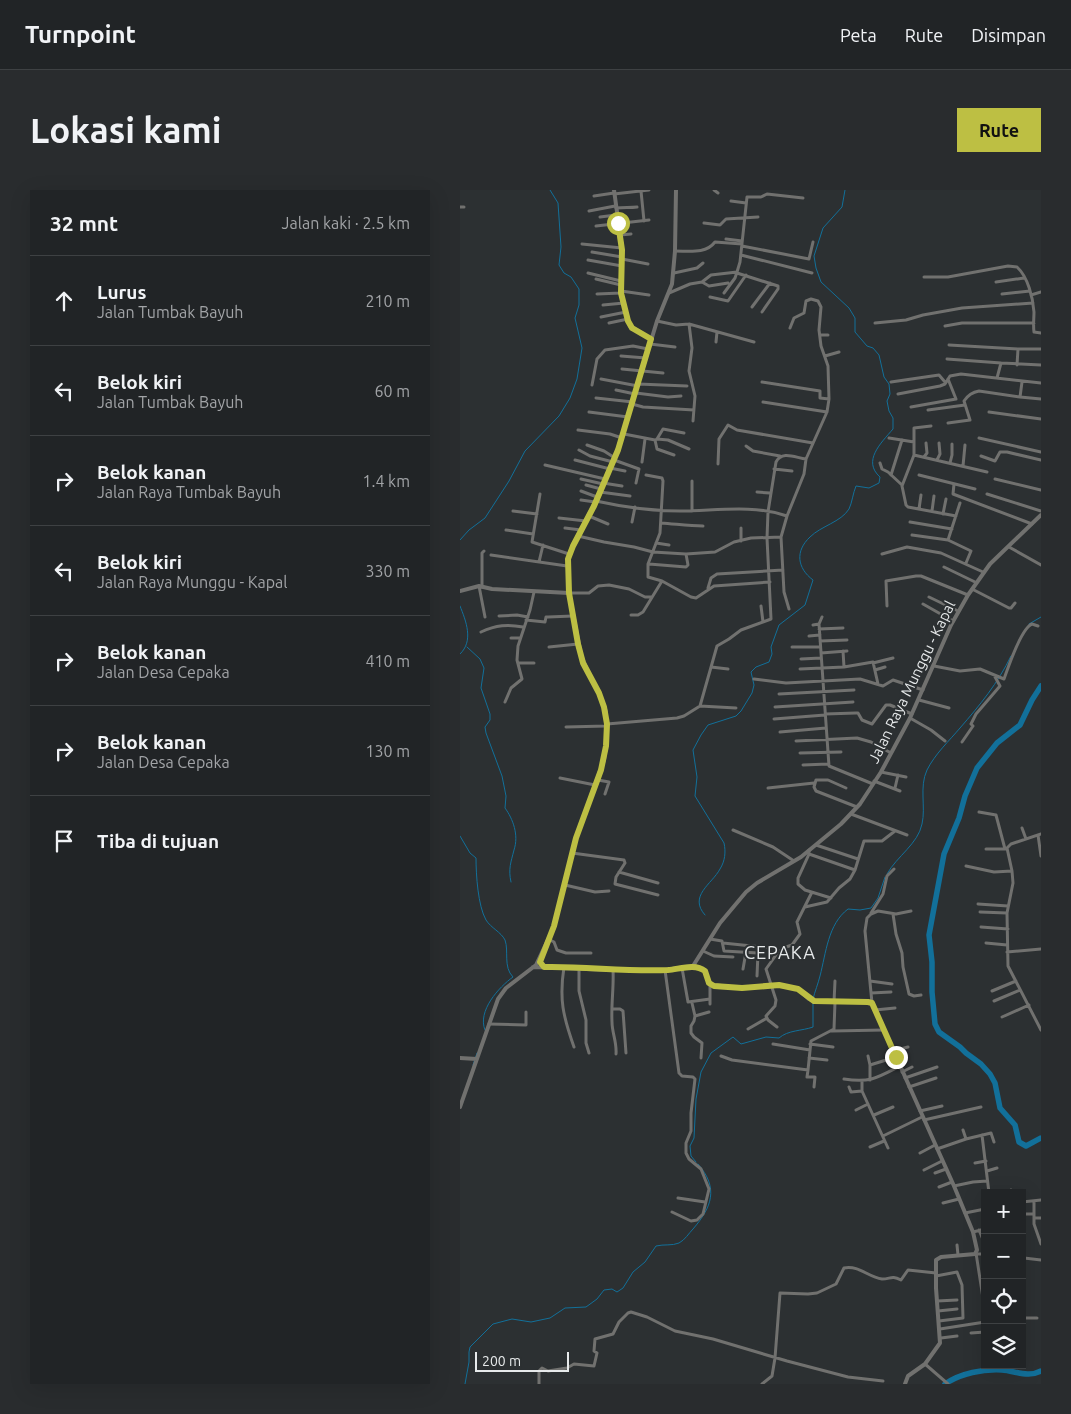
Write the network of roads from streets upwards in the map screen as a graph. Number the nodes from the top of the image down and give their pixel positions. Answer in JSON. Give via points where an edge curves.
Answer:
{"nodes":[{"id":1,"x":649,"y":190,"type":"edge"},
{"id":2,"x":676,"y":190,"type":"edge"},
{"id":3,"x":714,"y":190,"type":"edge"},
{"id":4,"x":641,"y":191,"type":"edge"},
{"id":5,"x":614,"y":192,"type":"edge"},
{"id":6,"x":767,"y":192,"type":"edge"},
{"id":7,"x":718,"y":193,"type":"dead end"},
{"id":8,"x":594,"y":196,"type":"dead end"},
{"id":9,"x":803,"y":198,"type":"dead end"},
{"id":10,"x":731,"y":201,"type":"dead end"},
{"id":11,"x":746,"y":203,"type":"junction"},
{"id":12,"x":615,"y":207,"type":"junction"},
{"id":13,"x":637,"y":207,"type":"dead end"},
{"id":14,"x":589,"y":210,"type":"dead end"},
{"id":15,"x":616,"y":215,"type":"junction"},
{"id":16,"x":600,"y":217,"type":"dead end"},
{"id":17,"x":758,"y":217,"type":"dead end"},
{"id":18,"x":744,"y":218,"type":"junction"},
{"id":19,"x":649,"y":220,"type":"dead end"},
{"id":20,"x":644,"y":221,"type":"junction"},
{"id":21,"x":618,"y":223,"type":"junction"},
{"id":22,"x":704,"y":223,"type":"dead end"},
{"id":23,"x":596,"y":226,"type":"dead end"},
{"id":24,"x":743,"y":229,"type":"junction"},
{"id":25,"x":750,"y":229,"type":"dead end"},
{"id":26,"x":631,"y":234,"type":"dead end"},
{"id":27,"x":620,"y":235,"type":"junction"},
{"id":28,"x":726,"y":239,"type":"dead end"},
{"id":29,"x":813,"y":242,"type":"dead end"},
{"id":30,"x":742,"y":243,"type":"junction"},
{"id":31,"x":582,"y":244,"type":"dead end"},
{"id":32,"x":622,"y":248,"type":"junction"},
{"id":33,"x":676,"y":251,"type":"junction"},
{"id":34,"x":592,"y":252,"type":"dead end"},
{"id":35,"x":741,"y":255,"type":"junction"},
{"id":36,"x":622,"y":258,"type":"junction"},
{"id":37,"x":588,"y":260,"type":"dead end"},
{"id":38,"x":704,"y":263,"type":"dead end"},
{"id":39,"x":648,"y":264,"type":"dead end"},
{"id":40,"x":622,"y":266,"type":"junction"},
{"id":41,"x":588,"y":273,"type":"dead end"},
{"id":42,"x":674,"y":273,"type":"junction"},
{"id":43,"x":737,"y":273,"type":"junction"},
{"id":44,"x":812,"y":273,"type":"dead end"},
{"id":45,"x":746,"y":275,"type":"junction"},
{"id":46,"x":924,"y":277,"type":"dead end"},
{"id":47,"x":1024,"y":278,"type":"junction"},
{"id":48,"x":596,"y":279,"type":"dead end"},
{"id":49,"x":702,"y":282,"type":"junction"},
{"id":50,"x":996,"y":282,"type":"dead end"},
{"id":51,"x":621,"y":283,"type":"junction"},
{"id":52,"x":728,"y":283,"type":"dead end"},
{"id":53,"x":770,"y":283,"type":"junction"},
{"id":54,"x":621,"y":292,"type":"junction"},
{"id":55,"x":669,"y":292,"type":"junction"},
{"id":56,"x":1041,"y":292,"type":"edge"},
{"id":57,"x":724,"y":293,"type":"dead end"},
{"id":58,"x":1031,"y":293,"type":"junction"},
{"id":59,"x":597,"y":294,"type":"dead end"},
{"id":60,"x":649,"y":294,"type":"dead end"},
{"id":61,"x":1002,"y":294,"type":"dead end"},
{"id":62,"x":710,"y":297,"type":"dead end"},
{"id":63,"x":624,"y":303,"type":"junction"},
{"id":64,"x":1033,"y":303,"type":"junction"},
{"id":65,"x":604,"y":305,"type":"dead end"},
{"id":66,"x":752,"y":307,"type":"dead end"},
{"id":67,"x":626,"y":312,"type":"junction"},
{"id":68,"x":762,"y":312,"type":"dead end"},
{"id":69,"x":601,"y":317,"type":"dead end"},
{"id":70,"x":628,"y":319,"type":"junction"},
{"id":71,"x":656,"y":321,"type":"junction"},
{"id":72,"x":875,"y":323,"type":"dead end"},
{"id":73,"x":1034,"y":323,"type":"junction"},
{"id":74,"x":609,"y":324,"type":"dead end"},
{"id":75,"x":689,"y":324,"type":"junction"},
{"id":76,"x":945,"y":326,"type":"dead end"},
{"id":77,"x":790,"y":328,"type":"dead end"},
{"id":78,"x":717,"y":332,"type":"junction"},
{"id":79,"x":1041,"y":333,"type":"edge"},
{"id":80,"x":820,"y":335,"type":"junction"},
{"id":81,"x":828,"y":335,"type":"dead end"},
{"id":82,"x":650,"y":341,"type":"junction"},
{"id":83,"x":716,"y":342,"type":"dead end"},
{"id":84,"x":754,"y":342,"type":"dead end"},
{"id":85,"x":949,"y":345,"type":"dead end"},
{"id":86,"x":675,"y":347,"type":"dead end"},
{"id":87,"x":648,"y":349,"type":"junction"},
{"id":88,"x":1018,"y":349,"type":"junction"},
{"id":89,"x":1041,"y":349,"type":"edge"},
{"id":90,"x":839,"y":352,"type":"dead end"},
{"id":91,"x":621,"y":356,"type":"dead end"},
{"id":92,"x":825,"y":356,"type":"junction"},
{"id":93,"x":646,"y":358,"type":"junction"},
{"id":94,"x":947,"y":359,"type":"dead end"},
{"id":95,"x":1001,"y":363,"type":"junction"},
{"id":96,"x":1017,"y":365,"type":"junction"},
{"id":97,"x":1041,"y":365,"type":"edge"},
{"id":98,"x":622,"y":368,"type":"dead end"},
{"id":99,"x":642,"y":370,"type":"junction"},
{"id":100,"x":663,"y":373,"type":"dead end"},
{"id":101,"x":948,"y":378,"type":"junction"},
{"id":102,"x":997,"y":378,"type":"junction"},
{"id":103,"x":601,"y":379,"type":"dead end"},
{"id":104,"x":762,"y":382,"type":"dead end"},
{"id":105,"x":891,"y":382,"type":"dead end"},
{"id":106,"x":1022,"y":382,"type":"junction"},
{"id":107,"x":945,"y":383,"type":"junction"},
{"id":108,"x":1041,"y":383,"type":"edge"},
{"id":109,"x":592,"y":385,"type":"dead end"},
{"id":110,"x":638,"y":385,"type":"junction"},
{"id":111,"x":687,"y":386,"type":"dead end"},
{"id":112,"x":616,"y":390,"type":"dead end"},
{"id":113,"x":636,"y":393,"type":"junction"},
{"id":114,"x":898,"y":394,"type":"dead end"},
{"id":115,"x":682,"y":396,"type":"dead end"},
{"id":116,"x":1020,"y":397,"type":"junction"},
{"id":117,"x":596,"y":398,"type":"dead end"},
{"id":118,"x":828,"y":399,"type":"junction"},
{"id":119,"x":1041,"y":399,"type":"edge"},
{"id":120,"x":763,"y":402,"type":"dead end"},
{"id":121,"x":633,"y":403,"type":"junction"},
{"id":122,"x":965,"y":405,"type":"junction"},
{"id":123,"x":911,"y":407,"type":"dead end"},
{"id":124,"x":694,"y":410,"type":"junction"},
{"id":125,"x":928,"y":410,"type":"dead end"},
{"id":126,"x":590,"y":412,"type":"dead end"},
{"id":127,"x":827,"y":412,"type":"junction"},
{"id":128,"x":989,"y":412,"type":"dead end"},
{"id":129,"x":629,"y":418,"type":"junction"},
{"id":130,"x":1041,"y":419,"type":"edge"},
{"id":131,"x":693,"y":421,"type":"dead end"},
{"id":132,"x":948,"y":423,"type":"dead end"},
{"id":133,"x":931,"y":426,"type":"dead end"},
{"id":134,"x":578,"y":430,"type":"dead end"},
{"id":135,"x":684,"y":433,"type":"dead end"},
{"id":136,"x":623,"y":436,"type":"junction"},
{"id":137,"x":889,"y":438,"type":"dead end"},
{"id":138,"x":979,"y":438,"type":"dead end"},
{"id":139,"x":645,"y":439,"type":"junction"},
{"id":140,"x":656,"y":440,"type":"junction"},
{"id":141,"x":902,"y":440,"type":"junction"},
{"id":142,"x":914,"y":442,"type":"junction"},
{"id":143,"x":813,"y":443,"type":"junction"},
{"id":144,"x":926,"y":443,"type":"dead end"},
{"id":145,"x":940,"y":443,"type":"dead end"},
{"id":146,"x":587,"y":444,"type":"dead end"},
{"id":147,"x":952,"y":444,"type":"dead end"},
{"id":148,"x":746,"y":446,"type":"dead end"},
{"id":149,"x":965,"y":446,"type":"dead end"},
{"id":150,"x":688,"y":449,"type":"dead end"},
{"id":151,"x":578,"y":450,"type":"dead end"},
{"id":152,"x":1041,"y":452,"type":"edge"},
{"id":153,"x":674,"y":455,"type":"dead end"},
{"id":154,"x":914,"y":455,"type":"junction"},
{"id":155,"x":780,"y":456,"type":"junction"},
{"id":156,"x":981,"y":456,"type":"dead end"},
{"id":157,"x":924,"y":457,"type":"junction"},
{"id":158,"x":806,"y":458,"type":"junction"},
{"id":159,"x":575,"y":460,"type":"dead end"},
{"id":160,"x":614,"y":460,"type":"junction"},
{"id":161,"x":937,"y":460,"type":"junction"},
{"id":162,"x":1041,"y":460,"type":"edge"},
{"id":163,"x":642,"y":462,"type":"dead end"},
{"id":164,"x":880,"y":463,"type":"dead end"},
{"id":165,"x":950,"y":463,"type":"junction"},
{"id":166,"x":718,"y":464,"type":"dead end"},
{"id":167,"x":545,"y":465,"type":"dead end"},
{"id":168,"x":964,"y":466,"type":"junction"},
{"id":169,"x":610,"y":468,"type":"junction"},
{"id":170,"x":774,"y":469,"type":"junction"},
{"id":171,"x":624,"y":471,"type":"dead end"},
{"id":172,"x":792,"y":471,"type":"dead end"},
{"id":173,"x":988,"y":472,"type":"dead end"},
{"id":174,"x":646,"y":475,"type":"dead end"},
{"id":175,"x":891,"y":475,"type":"junction"},
{"id":176,"x":919,"y":475,"type":"dead end"},
{"id":177,"x":581,"y":479,"type":"dead end"},
{"id":178,"x":995,"y":479,"type":"dead end"},
{"id":179,"x":692,"y":481,"type":"dead end"},
{"id":180,"x":636,"y":483,"type":"dead end"},
{"id":181,"x":954,"y":484,"type":"junction"},
{"id":182,"x":586,"y":485,"type":"dead end"},
{"id":183,"x":622,"y":486,"type":"dead end"},
{"id":184,"x":902,"y":486,"type":"junction"},
{"id":185,"x":975,"y":489,"type":"dead end"},
{"id":186,"x":1041,"y":490,"type":"edge"},
{"id":187,"x":581,"y":491,"type":"dead end"},
{"id":188,"x":599,"y":491,"type":"junction"},
{"id":189,"x":757,"y":492,"type":"dead end"},
{"id":190,"x":770,"y":493,"type":"junction"},
{"id":191,"x":540,"y":494,"type":"dead end"},
{"id":192,"x":987,"y":494,"type":"dead end"},
{"id":193,"x":920,"y":495,"type":"dead end"},
{"id":194,"x":630,"y":496,"type":"dead end"},
{"id":195,"x":934,"y":496,"type":"dead end"},
{"id":196,"x":946,"y":499,"type":"dead end"},
{"id":197,"x":581,"y":500,"type":"dead end"},
{"id":198,"x":960,"y":503,"type":"dead end"},
{"id":199,"x":635,"y":507,"type":"junction"},
{"id":200,"x":662,"y":509,"type":"junction"},
{"id":201,"x":919,"y":509,"type":"junction"},
{"id":202,"x":692,"y":510,"type":"junction"},
{"id":203,"x":513,"y":511,"type":"dead end"},
{"id":204,"x":932,"y":511,"type":"junction"},
{"id":205,"x":1041,"y":511,"type":"edge"},
{"id":206,"x":768,"y":512,"type":"junction"},
{"id":207,"x":537,"y":514,"type":"junction"},
{"id":208,"x":943,"y":514,"type":"junction"},
{"id":209,"x":1041,"y":515,"type":"edge"},
{"id":210,"x":787,"y":516,"type":"junction"},
{"id":211,"x":956,"y":516,"type":"junction"},
{"id":212,"x":559,"y":518,"type":"dead end"},
{"id":213,"x":587,"y":518,"type":"junction"},
{"id":214,"x":1036,"y":520,"type":"junction"},
{"id":215,"x":632,"y":522,"type":"dead end"},
{"id":216,"x":910,"y":522,"type":"dead end"},
{"id":217,"x":661,"y":523,"type":"junction"},
{"id":218,"x":1041,"y":523,"type":"edge"},
{"id":219,"x":608,"y":524,"type":"dead end"},
{"id":220,"x":1033,"y":524,"type":"junction"},
{"id":221,"x":703,"y":526,"type":"dead end"},
{"id":222,"x":565,"y":528,"type":"dead end"},
{"id":223,"x":741,"y":528,"type":"dead end"},
{"id":224,"x":952,"y":529,"type":"junction"},
{"id":225,"x":506,"y":530,"type":"dead end"},
{"id":226,"x":580,"y":530,"type":"junction"},
{"id":227,"x":534,"y":534,"type":"junction"},
{"id":228,"x":912,"y":535,"type":"dead end"},
{"id":229,"x":578,"y":536,"type":"junction"},
{"id":230,"x":782,"y":537,"type":"junction"},
{"id":231,"x":768,"y":538,"type":"junction"},
{"id":232,"x":948,"y":540,"type":"junction"},
{"id":233,"x":742,"y":541,"type":"junction"},
{"id":234,"x":656,"y":543,"type":"junction"},
{"id":235,"x":543,"y":545,"type":"junction"},
{"id":236,"x":669,"y":545,"type":"dead end"},
{"id":237,"x":1009,"y":547,"type":"junction"},
{"id":238,"x":484,"y":551,"type":"dead end"},
{"id":239,"x":653,"y":552,"type":"junction"},
{"id":240,"x":569,"y":554,"type":"junction"},
{"id":241,"x":686,"y":554,"type":"junction"},
{"id":242,"x":882,"y":554,"type":"dead end"},
{"id":243,"x":492,"y":555,"type":"dead end"},
{"id":244,"x":539,"y":562,"type":"junction"},
{"id":245,"x":966,"y":563,"type":"junction"},
{"id":246,"x":648,"y":564,"type":"junction"},
{"id":247,"x":1041,"y":565,"type":"edge"},
{"id":248,"x":567,"y":566,"type":"junction"},
{"id":249,"x":944,"y":567,"type":"dead end"},
{"id":250,"x":783,"y":570,"type":"junction"},
{"id":251,"x":769,"y":571,"type":"junction"},
{"id":252,"x":983,"y":572,"type":"junction"},
{"id":253,"x":662,"y":581,"type":"junction"},
{"id":254,"x":770,"y":582,"type":"junction"},
{"id":255,"x":976,"y":582,"type":"junction"},
{"id":256,"x":481,"y":587,"type":"junction"},
{"id":257,"x":708,"y":588,"type":"junction"},
{"id":258,"x":972,"y":589,"type":"junction"},
{"id":259,"x":460,"y":591,"type":"edge"},
{"id":260,"x":534,"y":592,"type":"junction"},
{"id":261,"x":569,"y":593,"type":"junction"},
{"id":262,"x":968,"y":595,"type":"junction"},
{"id":263,"x":652,"y":597,"type":"junction"},
{"id":264,"x":929,"y":597,"type":"dead end"},
{"id":265,"x":1015,"y":602,"type":"dead end"},
{"id":266,"x":923,"y":604,"type":"dead end"},
{"id":267,"x":761,"y":606,"type":"dead end"},
{"id":268,"x":887,"y":606,"type":"dead end"},
{"id":269,"x":789,"y":609,"type":"dead end"},
{"id":270,"x":958,"y":612,"type":"junction"},
{"id":271,"x":631,"y":615,"type":"dead end"},
{"id":272,"x":499,"y":616,"type":"dead end"},
{"id":273,"x":573,"y":616,"type":"junction"},
{"id":274,"x":484,"y":617,"type":"dead end"},
{"id":275,"x":822,"y":617,"type":"dead end"},
{"id":276,"x":527,"y":619,"type":"junction"},
{"id":277,"x":953,"y":621,"type":"junction"},
{"id":278,"x":763,"y":622,"type":"junction"},
{"id":279,"x":819,"y":624,"type":"junction"},
{"id":280,"x":813,"y":625,"type":"dead end"},
{"id":281,"x":1038,"y":626,"type":"dead end"},
{"id":282,"x":523,"y":627,"type":"junction"},
{"id":283,"x":843,"y":628,"type":"dead end"},
{"id":284,"x":819,"y":629,"type":"junction"},
{"id":285,"x":481,"y":632,"type":"dead end"},
{"id":286,"x":820,"y":635,"type":"junction"},
{"id":287,"x":809,"y":636,"type":"dead end"},
{"id":288,"x":511,"y":638,"type":"dead end"},
{"id":289,"x":520,"y":638,"type":"junction"},
{"id":290,"x":847,"y":640,"type":"dead end"},
{"id":291,"x":820,"y":641,"type":"junction"},
{"id":292,"x":578,"y":644,"type":"junction"},
{"id":293,"x":549,"y":647,"type":"dead end"},
{"id":294,"x":792,"y":647,"type":"dead end"},
{"id":295,"x":820,"y":647,"type":"junction"},
{"id":296,"x":821,"y":656,"type":"junction"},
{"id":297,"x":893,"y":658,"type":"dead end"},
{"id":298,"x":801,"y":659,"type":"dead end"},
{"id":299,"x":518,"y":663,"type":"junction"},
{"id":300,"x":534,"y":663,"type":"dead end"},
{"id":301,"x":873,"y":663,"type":"junction"},
{"id":302,"x":934,"y":666,"type":"junction"},
{"id":303,"x":711,"y":667,"type":"junction"},
{"id":304,"x":844,"y":667,"type":"junction"},
{"id":305,"x":885,"y":667,"type":"dead end"},
{"id":306,"x":728,"y":669,"type":"dead end"},
{"id":307,"x":800,"y":669,"type":"dead end"},
{"id":308,"x":822,"y":669,"type":"junction"},
{"id":309,"x":875,"y":670,"type":"junction"},
{"id":310,"x":754,"y":679,"type":"dead end"},
{"id":311,"x":997,"y":679,"type":"junction"},
{"id":312,"x":823,"y":681,"type":"junction"},
{"id":313,"x":878,"y":684,"type":"junction"},
{"id":314,"x":854,"y":690,"type":"dead end"},
{"id":315,"x":923,"y":690,"type":"junction"},
{"id":316,"x":824,"y":693,"type":"junction"},
{"id":317,"x":779,"y":694,"type":"dead end"},
{"id":318,"x":919,"y":700,"type":"junction"},
{"id":319,"x":505,"y":702,"type":"dead end"},
{"id":320,"x":853,"y":702,"type":"dead end"},
{"id":321,"x":824,"y":704,"type":"junction"},
{"id":322,"x":700,"y":706,"type":"junction"},
{"id":323,"x":775,"y":707,"type":"dead end"},
{"id":324,"x":736,"y":708,"type":"dead end"},
{"id":325,"x":948,"y":708,"type":"dead end"},
{"id":326,"x":825,"y":715,"type":"junction"},
{"id":327,"x":911,"y":716,"type":"junction"},
{"id":328,"x":774,"y":720,"type":"dead end"},
{"id":329,"x":607,"y":725,"type":"junction"},
{"id":330,"x":566,"y":728,"type":"dead end"},
{"id":331,"x":826,"y":728,"type":"junction"},
{"id":332,"x":780,"y":732,"type":"dead end"},
{"id":333,"x":827,"y":739,"type":"junction"},
{"id":334,"x":796,"y":741,"type":"dead end"},
{"id":335,"x":945,"y":741,"type":"dead end"},
{"id":336,"x":962,"y":742,"type":"dead end"},
{"id":337,"x":828,"y":752,"type":"junction"},
{"id":338,"x":842,"y":752,"type":"dead end"},
{"id":339,"x":800,"y":753,"type":"dead end"},
{"id":340,"x":891,"y":753,"type":"junction"},
{"id":341,"x":803,"y":765,"type":"dead end"},
{"id":342,"x":829,"y":765,"type":"junction"},
{"id":343,"x":881,"y":772,"type":"junction"},
{"id":344,"x":898,"y":775,"type":"junction"},
{"id":345,"x":906,"y":777,"type":"dead end"},
{"id":346,"x":560,"y":778,"type":"dead end"},
{"id":347,"x":598,"y":780,"type":"junction"},
{"id":348,"x":873,"y":782,"type":"junction"},
{"id":349,"x":814,"y":783,"type":"junction"},
{"id":350,"x":596,"y":785,"type":"junction"},
{"id":351,"x":768,"y":788,"type":"dead end"},
{"id":352,"x":846,"y":788,"type":"dead end"},
{"id":353,"x":895,"y":788,"type":"junction"},
{"id":354,"x":900,"y":791,"type":"dead end"},
{"id":355,"x":605,"y":794,"type":"dead end"},
{"id":356,"x":857,"y":807,"type":"junction"},
{"id":357,"x":979,"y":812,"type":"dead end"},
{"id":358,"x":851,"y":814,"type":"junction"},
{"id":359,"x":1022,"y":828,"type":"dead end"},
{"id":360,"x":733,"y":830,"type":"dead end"},
{"id":361,"x":895,"y":831,"type":"junction"},
{"id":362,"x":1039,"y":834,"type":"edge"},
{"id":363,"x":907,"y":835,"type":"dead end"},
{"id":364,"x":1026,"y":839,"type":"junction"},
{"id":365,"x":816,"y":845,"type":"junction"},
{"id":366,"x":986,"y":849,"type":"dead end"},
{"id":367,"x":1006,"y":849,"type":"junction"},
{"id":368,"x":809,"y":852,"type":"junction"},
{"id":369,"x":572,"y":853,"type":"junction"},
{"id":370,"x":1041,"y":856,"type":"edge"},
{"id":371,"x":858,"y":859,"type":"junction"},
{"id":372,"x":794,"y":861,"type":"junction"},
{"id":373,"x":966,"y":866,"type":"dead end"},
{"id":374,"x":894,"y":869,"type":"dead end"},
{"id":375,"x":854,"y":870,"type":"junction"},
{"id":376,"x":1012,"y":871,"type":"junction"},
{"id":377,"x":619,"y":872,"type":"junction"},
{"id":378,"x":658,"y":884,"type":"dead end"},
{"id":379,"x":565,"y":885,"type":"junction"},
{"id":380,"x":609,"y":891,"type":"dead end"},
{"id":381,"x":812,"y":892,"type":"junction"},
{"id":382,"x":658,"y":895,"type":"dead end"},
{"id":383,"x":831,"y":898,"type":"junction"},
{"id":384,"x":978,"y":904,"type":"dead end"},
{"id":385,"x":1008,"y":906,"type":"junction"},
{"id":386,"x":805,"y":907,"type":"junction"},
{"id":387,"x":911,"y":911,"type":"dead end"},
{"id":388,"x":980,"y":912,"type":"dead end"},
{"id":389,"x":1007,"y":913,"type":"junction"},
{"id":390,"x":871,"y":914,"type":"junction"},
{"id":391,"x":893,"y":914,"type":"junction"},
{"id":392,"x":981,"y":927,"type":"dead end"},
{"id":393,"x":1008,"y":929,"type":"junction"},
{"id":394,"x":548,"y":939,"type":"junction"},
{"id":395,"x":710,"y":939,"type":"junction"},
{"id":396,"x":723,"y":943,"type":"junction"},
{"id":397,"x":986,"y":943,"type":"dead end"},
{"id":398,"x":1007,"y":945,"type":"junction"},
{"id":399,"x":771,"y":948,"type":"dead end"},
{"id":400,"x":1041,"y":949,"type":"edge"},
{"id":401,"x":703,"y":951,"type":"junction"},
{"id":402,"x":746,"y":952,"type":"junction"},
{"id":403,"x":1007,"y":952,"type":"junction"},
{"id":404,"x":592,"y":953,"type":"dead end"},
{"id":405,"x":733,"y":957,"type":"dead end"},
{"id":406,"x":539,"y":960,"type":"junction"},
{"id":407,"x":693,"y":966,"type":"junction"},
{"id":408,"x":533,"y":967,"type":"junction"},
{"id":409,"x":544,"y":967,"type":"junction"},
{"id":410,"x":564,"y":967,"type":"junction"},
{"id":411,"x":579,"y":968,"type":"junction"},
{"id":412,"x":682,"y":968,"type":"junction"},
{"id":413,"x":744,"y":969,"type":"dead end"},
{"id":414,"x":613,"y":970,"type":"junction"},
{"id":415,"x":665,"y":970,"type":"junction"},
{"id":416,"x":757,"y":976,"type":"dead end"},
{"id":417,"x":835,"y":981,"type":"dead end"},
{"id":418,"x":870,"y":981,"type":"junction"},
{"id":419,"x":1016,"y":981,"type":"junction"},
{"id":420,"x":710,"y":984,"type":"junction"},
{"id":421,"x":892,"y":984,"type":"dead end"},
{"id":422,"x":772,"y":985,"type":"junction"},
{"id":423,"x":1020,"y":990,"type":"junction"},
{"id":424,"x":992,"y":991,"type":"dead end"},
{"id":425,"x":891,"y":992,"type":"dead end"},
{"id":426,"x":871,"y":993,"type":"junction"},
{"id":427,"x":921,"y":995,"type":"dead end"},
{"id":428,"x":710,"y":1000,"type":"junction"},
{"id":429,"x":994,"y":1001,"type":"dead end"},
{"id":430,"x":692,"y":1002,"type":"junction"},
{"id":431,"x":834,"y":1002,"type":"junction"},
{"id":432,"x":872,"y":1003,"type":"junction"},
{"id":433,"x":710,"y":1004,"type":"dead end"},
{"id":434,"x":1029,"y":1005,"type":"junction"},
{"id":435,"x":895,"y":1008,"type":"dead end"},
{"id":436,"x":612,"y":1010,"type":"junction"},
{"id":437,"x":875,"y":1010,"type":"junction"},
{"id":438,"x":526,"y":1012,"type":"dead end"},
{"id":439,"x":709,"y":1012,"type":"dead end"},
{"id":440,"x":695,"y":1016,"type":"junction"},
{"id":441,"x":1002,"y":1017,"type":"dead end"},
{"id":442,"x":767,"y":1018,"type":"junction"},
{"id":443,"x":488,"y":1024,"type":"junction"},
{"id":444,"x":777,"y":1027,"type":"dead end"},
{"id":445,"x":748,"y":1028,"type":"dead end"},
{"id":446,"x":884,"y":1030,"type":"junction"},
{"id":447,"x":1041,"y":1030,"type":"edge"},
{"id":448,"x":831,"y":1031,"type":"junction"},
{"id":449,"x":773,"y":1044,"type":"dead end"},
{"id":450,"x":810,"y":1044,"type":"junction"},
{"id":451,"x":574,"y":1047,"type":"dead end"},
{"id":452,"x":833,"y":1047,"type":"dead end"},
{"id":453,"x":908,"y":1047,"type":"dead end"},
{"id":454,"x":810,"y":1050,"type":"junction"},
{"id":455,"x":893,"y":1052,"type":"junction"},
{"id":456,"x":589,"y":1053,"type":"dead end"},
{"id":457,"x":626,"y":1053,"type":"dead end"},
{"id":458,"x":616,"y":1054,"type":"dead end"},
{"id":459,"x":721,"y":1056,"type":"dead end"},
{"id":460,"x":868,"y":1056,"type":"dead end"},
{"id":461,"x":896,"y":1057,"type":"junction"},
{"id":462,"x":460,"y":1058,"type":"edge"},
{"id":463,"x":701,"y":1058,"type":"dead end"},
{"id":464,"x":809,"y":1058,"type":"junction"},
{"id":465,"x":477,"y":1059,"type":"junction"},
{"id":466,"x":827,"y":1060,"type":"dead end"},
{"id":467,"x":870,"y":1065,"type":"junction"},
{"id":468,"x":900,"y":1066,"type":"junction"},
{"id":469,"x":912,"y":1066,"type":"dead end"},
{"id":470,"x":937,"y":1067,"type":"dead end"},
{"id":471,"x":808,"y":1070,"type":"junction"},
{"id":472,"x":902,"y":1072,"type":"junction"},
{"id":473,"x":905,"y":1078,"type":"junction"},
{"id":474,"x":936,"y":1078,"type":"dead end"},
{"id":475,"x":844,"y":1079,"type":"dead end"},
{"id":476,"x":870,"y":1080,"type":"junction"},
{"id":477,"x":862,"y":1082,"type":"junction"},
{"id":478,"x":814,"y":1087,"type":"dead end"},
{"id":479,"x":849,"y":1087,"type":"dead end"},
{"id":480,"x":909,"y":1087,"type":"junction"},
{"id":481,"x":862,"y":1091,"type":"junction"},
{"id":482,"x":868,"y":1104,"type":"junction"},
{"id":483,"x":460,"y":1106,"type":"edge"},
{"id":484,"x":892,"y":1106,"type":"dead end"},
{"id":485,"x":942,"y":1106,"type":"dead end"},
{"id":486,"x":981,"y":1108,"type":"dead end"},
{"id":487,"x":856,"y":1110,"type":"dead end"},
{"id":488,"x":920,"y":1111,"type":"junction"},
{"id":489,"x":874,"y":1115,"type":"junction"},
{"id":490,"x":923,"y":1118,"type":"junction"},
{"id":491,"x":963,"y":1130,"type":"dead end"},
{"id":492,"x":982,"y":1135,"type":"junction"},
{"id":493,"x":883,"y":1136,"type":"junction"},
{"id":494,"x":966,"y":1139,"type":"junction"},
{"id":495,"x":884,"y":1141,"type":"junction"},
{"id":496,"x":994,"y":1142,"type":"dead end"},
{"id":497,"x":870,"y":1147,"type":"dead end"},
{"id":498,"x":936,"y":1147,"type":"junction"},
{"id":499,"x":888,"y":1148,"type":"dead end"},
{"id":500,"x":920,"y":1153,"type":"dead end"},
{"id":501,"x":942,"y":1161,"type":"junction"},
{"id":502,"x":986,"y":1161,"type":"junction"},
{"id":503,"x":975,"y":1163,"type":"dead end"},
{"id":504,"x":998,"y":1168,"type":"dead end"},
{"id":505,"x":946,"y":1169,"type":"junction"},
{"id":506,"x":924,"y":1170,"type":"dead end"},
{"id":507,"x":987,"y":1171,"type":"junction"},
{"id":508,"x":934,"y":1173,"type":"dead end"},
{"id":509,"x":987,"y":1181,"type":"junction"},
{"id":510,"x":953,"y":1184,"type":"junction"},
{"id":511,"x":939,"y":1187,"type":"dead end"},
{"id":512,"x":988,"y":1189,"type":"edge"},
{"id":513,"x":678,"y":1198,"type":"dead end"},
{"id":514,"x":959,"y":1200,"type":"junction"},
{"id":515,"x":1041,"y":1200,"type":"edge"},
{"id":516,"x":1034,"y":1201,"type":"junction"},
{"id":517,"x":705,"y":1202,"type":"junction"},
{"id":518,"x":1026,"y":1202,"type":"edge"},
{"id":519,"x":944,"y":1203,"type":"dead end"},
{"id":520,"x":981,"y":1209,"type":"edge"},
{"id":521,"x":672,"y":1212,"type":"dead end"},
{"id":522,"x":965,"y":1213,"type":"junction"},
{"id":523,"x":1026,"y":1214,"type":"edge"},
{"id":524,"x":1033,"y":1216,"type":"junction"},
{"id":525,"x":1041,"y":1218,"type":"edge"},
{"id":526,"x":979,"y":1230,"type":"joint"},
{"id":527,"x":973,"y":1232,"type":"junction"},
{"id":528,"x":981,"y":1235,"type":"edge"},
{"id":529,"x":1039,"y":1236,"type":"edge"},
{"id":530,"x":956,"y":1244,"type":"dead end"},
{"id":531,"x":1041,"y":1244,"type":"edge"},
{"id":532,"x":976,"y":1253,"type":"junction"},
{"id":533,"x":981,"y":1254,"type":"edge"},
{"id":534,"x":958,"y":1255,"type":"junction"},
{"id":535,"x":1026,"y":1258,"type":"edge"},
{"id":536,"x":1041,"y":1260,"type":"edge"},
{"id":537,"x":981,"y":1270,"type":"edge"},
{"id":538,"x":936,"y":1275,"type":"junction"},
{"id":539,"x":957,"y":1300,"type":"dead end"},
{"id":540,"x":937,"y":1301,"type":"junction"},
{"id":541,"x":957,"y":1309,"type":"dead end"},
{"id":542,"x":938,"y":1311,"type":"junction"},
{"id":543,"x":1026,"y":1318,"type":"edge"},
{"id":544,"x":1037,"y":1318,"type":"dead end"},
{"id":545,"x":939,"y":1320,"type":"junction"},
{"id":546,"x":981,"y":1323,"type":"edge"},
{"id":547,"x":940,"y":1329,"type":"junction"},
{"id":548,"x":981,"y":1332,"type":"edge"},
{"id":549,"x":971,"y":1333,"type":"dead end"},
{"id":550,"x":957,"y":1336,"type":"dead end"},
{"id":551,"x":941,"y":1338,"type":"junction"},
{"id":552,"x":775,"y":1358,"type":"junction"},
{"id":553,"x":925,"y":1364,"type":"junction"},
{"id":554,"x":883,"y":1381,"type":"dead end"},
{"id":555,"x":539,"y":1384,"type":"edge"},
{"id":556,"x":762,"y":1384,"type":"edge"},
{"id":557,"x":905,"y":1384,"type":"edge"},
{"id":558,"x":948,"y":1384,"type":"edge"}],
"edges":[{"from":1,"to":4,"type":"street"},
{"from":2,"to":33,"type":"street"},
{"from":3,"to":7,"type":"street"},
{"from":4,"to":5,"type":"street"},
{"from":4,"to":20,"type":"street"},
{"from":5,"to":8,"type":"street"},
{"from":5,"to":12,"type":"street"},
{"from":6,"to":9,"type":"street"},
{"from":6,"to":11,"type":"street","via":[[761,197],[747,197]]},
{"from":10,"to":11,"type":"street"},
{"from":11,"to":18,"type":"street"},
{"from":12,"to":13,"type":"street"},
{"from":12,"to":14,"type":"street"},
{"from":12,"to":15,"type":"street"},
{"from":15,"to":16,"type":"street"},
{"from":15,"to":21,"type":"street"},
{"from":17,"to":18,"type":"street"},
{"from":18,"to":22,"type":"street","via":[[726,219],[720,225]]},
{"from":18,"to":24,"type":"street"},
{"from":19,"to":20,"type":"street"},
{"from":20,"to":21,"type":"street"},
{"from":21,"to":23,"type":"street"},
{"from":21,"to":27,"type":"street"},
{"from":24,"to":25,"type":"street"},
{"from":24,"to":30,"type":"street"},
{"from":26,"to":27,"type":"street"},
{"from":27,"to":32,"type":"street"},
{"from":28,"to":30,"type":"street"},
{"from":29,"to":30,"type":"street","via":[[809,259]]},
{"from":30,"to":33,"type":"street","via":[[715,242],[712,248],[699,252]]},
{"from":30,"to":35,"type":"street"},
{"from":31,"to":32,"type":"street"},
{"from":32,"to":36,"type":"street"},
{"from":33,"to":42,"type":"street"},
{"from":34,"to":36,"type":"street"},
{"from":35,"to":43,"type":"street"},
{"from":35,"to":44,"type":"street"},
{"from":36,"to":39,"type":"street"},
{"from":36,"to":40,"type":"street"},
{"from":37,"to":40,"type":"street"},
{"from":38,"to":42,"type":"street","via":[[697,268]]},
{"from":40,"to":51,"type":"street"},
{"from":41,"to":51,"type":"street"},
{"from":42,"to":55,"type":"street"},
{"from":43,"to":45,"type":"street"},
{"from":43,"to":49,"type":"street","via":[[711,275]]},
{"from":43,"to":57,"type":"street"},
{"from":45,"to":53,"type":"street"},
{"from":45,"to":62,"type":"street","via":[[727,302]]},
{"from":46,"to":47,"type":"street","via":[[948,277],[1013,266],[1020,269]]},
{"from":47,"to":50,"type":"street"},
{"from":47,"to":58,"type":"street"},
{"from":48,"to":51,"type":"street"},
{"from":49,"to":52,"type":"street","via":[[709,286]]},
{"from":49,"to":55,"type":"street"},
{"from":51,"to":54,"type":"street"},
{"from":53,"to":66,"type":"street"},
{"from":53,"to":68,"type":"street","via":[[779,287]]},
{"from":54,"to":59,"type":"street"},
{"from":54,"to":60,"type":"street"},
{"from":54,"to":63,"type":"street"},
{"from":55,"to":71,"type":"street"},
{"from":56,"to":58,"type":"street"},
{"from":58,"to":61,"type":"street"},
{"from":58,"to":64,"type":"street"},
{"from":63,"to":65,"type":"street"},
{"from":63,"to":67,"type":"street"},
{"from":64,"to":72,"type":"street","via":[[962,308]]},
{"from":64,"to":73,"type":"street"},
{"from":67,"to":69,"type":"street"},
{"from":67,"to":70,"type":"street"},
{"from":70,"to":74,"type":"street"},
{"from":70,"to":82,"type":"street","via":[[632,328]]},
{"from":71,"to":75,"type":"street","via":[[676,326]]},
{"from":71,"to":82,"type":"street"},
{"from":73,"to":76,"type":"street"},
{"from":73,"to":79,"type":"street","via":[[1034,332]]},
{"from":75,"to":78,"type":"street"},
{"from":75,"to":124,"type":"street","via":[[692,348],[689,371]]},
{"from":77,"to":80,"type":"street","via":[[794,318],[804,313],[806,301],[815,300],[821,305]]},
{"from":78,"to":83,"type":"street"},
{"from":78,"to":84,"type":"street"},
{"from":80,"to":81,"type":"street"},
{"from":80,"to":92,"type":"street"},
{"from":82,"to":86,"type":"street"},
{"from":82,"to":87,"type":"street"},
{"from":85,"to":88,"type":"street"},
{"from":87,"to":93,"type":"street"},
{"from":87,"to":109,"type":"street","via":[[633,346],[605,350],[597,359]]},
{"from":88,"to":89,"type":"street"},
{"from":88,"to":96,"type":"street"},
{"from":90,"to":92,"type":"street"},
{"from":91,"to":93,"type":"street"},
{"from":92,"to":118,"type":"street"},
{"from":93,"to":99,"type":"street"},
{"from":94,"to":95,"type":"street"},
{"from":95,"to":96,"type":"street"},
{"from":95,"to":102,"type":"street"},
{"from":96,"to":97,"type":"street"},
{"from":98,"to":99,"type":"street"},
{"from":99,"to":100,"type":"street"},
{"from":99,"to":110,"type":"street"},
{"from":101,"to":102,"type":"street","via":[[960,374]]},
{"from":101,"to":107,"type":"street"},
{"from":101,"to":123,"type":"street","via":[[955,399]]},
{"from":102,"to":106,"type":"street"},
{"from":103,"to":110,"type":"street"},
{"from":104,"to":118,"type":"street","via":[[820,391],[820,398]]},
{"from":105,"to":107,"type":"street","via":[[939,375]]},
{"from":106,"to":108,"type":"street"},
{"from":106,"to":116,"type":"street"},
{"from":107,"to":114,"type":"street"},
{"from":110,"to":111,"type":"street"},
{"from":110,"to":113,"type":"street"},
{"from":112,"to":113,"type":"street"},
{"from":113,"to":115,"type":"street"},
{"from":113,"to":121,"type":"street"},
{"from":116,"to":119,"type":"street"},
{"from":116,"to":122,"type":"street","via":[[979,391],[968,396]]},
{"from":117,"to":121,"type":"street"},
{"from":118,"to":127,"type":"street"},
{"from":120,"to":127,"type":"street"},
{"from":121,"to":124,"type":"street","via":[[643,407]]},
{"from":121,"to":129,"type":"street"},
{"from":122,"to":125,"type":"street"},
{"from":122,"to":132,"type":"street","via":[[969,422]]},
{"from":124,"to":131,"type":"street"},
{"from":126,"to":129,"type":"street"},
{"from":127,"to":143,"type":"street"},
{"from":128,"to":130,"type":"street"},
{"from":129,"to":136,"type":"street"},
{"from":133,"to":142,"type":"street","via":[[914,428]]},
{"from":134,"to":136,"type":"street"},
{"from":135,"to":140,"type":"street","via":[[663,429]]},
{"from":136,"to":139,"type":"street"},
{"from":136,"to":160,"type":"street"},
{"from":137,"to":141,"type":"street"},
{"from":138,"to":152,"type":"street"},
{"from":139,"to":140,"type":"street"},
{"from":139,"to":163,"type":"street"},
{"from":140,"to":150,"type":"street","via":[[668,440]]},
{"from":140,"to":153,"type":"street","via":[[656,449]]},
{"from":141,"to":142,"type":"street"},
{"from":141,"to":175,"type":"street"},
{"from":142,"to":154,"type":"street"},
{"from":143,"to":158,"type":"street"},
{"from":143,"to":166,"type":"street","via":[[737,430],[728,425],[719,439]]},
{"from":144,"to":157,"type":"street"},
{"from":145,"to":161,"type":"street"},
{"from":146,"to":160,"type":"street","via":[[604,451]]},
{"from":147,"to":165,"type":"street"},
{"from":148,"to":155,"type":"street","via":[[753,451]]},
{"from":149,"to":168,"type":"street"},
{"from":151,"to":160,"type":"street","via":[[590,456]]},
{"from":154,"to":157,"type":"street"},
{"from":154,"to":184,"type":"street"},
{"from":155,"to":158,"type":"street"},
{"from":155,"to":170,"type":"street"},
{"from":156,"to":162,"type":"street","via":[[995,461],[1000,452],[1007,452]]},
{"from":157,"to":161,"type":"street"},
{"from":158,"to":210,"type":"street","via":[[804,474]]},
{"from":159,"to":169,"type":"street"},
{"from":160,"to":169,"type":"street"},
{"from":160,"to":180,"type":"street","via":[[639,469]]},
{"from":161,"to":165,"type":"street"},
{"from":164,"to":175,"type":"street","via":[[882,469]]},
{"from":165,"to":168,"type":"street"},
{"from":167,"to":188,"type":"street"},
{"from":168,"to":173,"type":"street"},
{"from":169,"to":171,"type":"street"},
{"from":169,"to":188,"type":"street"},
{"from":170,"to":172,"type":"street"},
{"from":170,"to":190,"type":"street"},
{"from":174,"to":200,"type":"street","via":[[663,480]]},
{"from":175,"to":184,"type":"street"},
{"from":176,"to":181,"type":"street"},
{"from":177,"to":188,"type":"street"},
{"from":178,"to":186,"type":"street"},
{"from":179,"to":202,"type":"street"},
{"from":181,"to":185,"type":"street"},
{"from":181,"to":220,"type":"street","via":[[952,494]]},
{"from":182,"to":188,"type":"street"},
{"from":183,"to":188,"type":"street"},
{"from":184,"to":201,"type":"street","via":[[906,505]]},
{"from":187,"to":188,"type":"street"},
{"from":188,"to":194,"type":"street"},
{"from":188,"to":197,"type":"street"},
{"from":188,"to":199,"type":"street","via":[[616,505]]},
{"from":188,"to":213,"type":"street"},
{"from":189,"to":190,"type":"street"},
{"from":190,"to":206,"type":"street"},
{"from":191,"to":207,"type":"street"},
{"from":192,"to":205,"type":"street"},
{"from":193,"to":201,"type":"street"},
{"from":195,"to":204,"type":"street"},
{"from":196,"to":208,"type":"street"},
{"from":198,"to":211,"type":"street"},
{"from":199,"to":200,"type":"street"},
{"from":199,"to":215,"type":"street"},
{"from":200,"to":202,"type":"street"},
{"from":200,"to":217,"type":"street"},
{"from":201,"to":204,"type":"street"},
{"from":202,"to":206,"type":"street","via":[[735,508]]},
{"from":203,"to":207,"type":"street"},
{"from":204,"to":208,"type":"street"},
{"from":206,"to":210,"type":"street"},
{"from":206,"to":231,"type":"street"},
{"from":207,"to":227,"type":"street"},
{"from":208,"to":211,"type":"street"},
{"from":209,"to":214,"type":"street","name":"Jalan Raya Munggu - Kapal"},
{"from":210,"to":230,"type":"street"},
{"from":211,"to":224,"type":"street"},
{"from":212,"to":213,"type":"street"},
{"from":213,"to":219,"type":"street"},
{"from":213,"to":226,"type":"street"},
{"from":214,"to":218,"type":"street"},
{"from":214,"to":220,"type":"street","name":"Jalan Raya Munggu - Kapal"},
{"from":216,"to":224,"type":"street"},
{"from":217,"to":221,"type":"street"},
{"from":217,"to":234,"type":"street"},
{"from":220,"to":237,"type":"street","name":"Jalan Raya Munggu - Kapal"},
{"from":222,"to":226,"type":"street"},
{"from":223,"to":233,"type":"street"},
{"from":224,"to":232,"type":"street"},
{"from":225,"to":227,"type":"street"},
{"from":226,"to":229,"type":"street"},
{"from":227,"to":235,"type":"street","via":[[532,542]]},
{"from":228,"to":232,"type":"street"},
{"from":229,"to":239,"type":"street"},
{"from":229,"to":240,"type":"street"},
{"from":230,"to":231,"type":"street"},
{"from":230,"to":250,"type":"street"},
{"from":231,"to":233,"type":"street"},
{"from":231,"to":251,"type":"street"},
{"from":232,"to":245,"type":"street","via":[[971,551]]},
{"from":233,"to":241,"type":"street","via":[[715,552]]},
{"from":234,"to":236,"type":"street"},
{"from":234,"to":239,"type":"street"},
{"from":235,"to":240,"type":"street"},
{"from":235,"to":244,"type":"street"},
{"from":237,"to":247,"type":"street"},
{"from":237,"to":252,"type":"street","name":"Jalan Raya Munggu - Kapal"},
{"from":238,"to":256,"type":"street"},
{"from":239,"to":241,"type":"street"},
{"from":239,"to":246,"type":"street"},
{"from":240,"to":248,"type":"street"},
{"from":241,"to":246,"type":"street","via":[[686,567]]},
{"from":242,"to":245,"type":"street","via":[[907,547],[941,553]]},
{"from":243,"to":244,"type":"street"},
{"from":244,"to":248,"type":"street"},
{"from":245,"to":252,"type":"street"},
{"from":246,"to":253,"type":"street","via":[[648,577]]},
{"from":248,"to":261,"type":"street"},
{"from":249,"to":255,"type":"street"},
{"from":250,"to":251,"type":"street"},
{"from":250,"to":269,"type":"street"},
{"from":251,"to":254,"type":"street"},
{"from":251,"to":257,"type":"street","via":[[716,574]]},
{"from":252,"to":255,"type":"street","name":"Jalan Raya Munggu - Kapal"},
{"from":253,"to":257,"type":"street","via":[[691,597],[699,597]]},
{"from":253,"to":263,"type":"street"},
{"from":254,"to":257,"type":"street"},
{"from":254,"to":278,"type":"street","via":[[772,616]]},
{"from":255,"to":258,"type":"street","name":"Jalan Raya Munggu - Kapal"},
{"from":256,"to":259,"type":"street"},
{"from":256,"to":260,"type":"street"},
{"from":256,"to":274,"type":"street"},
{"from":258,"to":262,"type":"street","name":"Jalan Raya Munggu - Kapal"},
{"from":258,"to":265,"type":"street","via":[[1009,608]]},
{"from":260,"to":261,"type":"street"},
{"from":260,"to":276,"type":"street"},
{"from":261,"to":263,"type":"street","via":[[589,593],[598,586],[609,585]]},
{"from":261,"to":273,"type":"street"},
{"from":262,"to":268,"type":"street","via":[[916,576],[886,581]]},
{"from":262,"to":270,"type":"street","name":"Jalan Raya Munggu - Kapal"},
{"from":263,"to":271,"type":"street","via":[[643,612]]},
{"from":264,"to":270,"type":"street"},
{"from":266,"to":277,"type":"street"},
{"from":267,"to":278,"type":"street"},
{"from":270,"to":277,"type":"street","name":"Jalan Raya Munggu - Kapal"},
{"from":272,"to":276,"type":"street","via":[[517,615]]},
{"from":273,"to":276,"type":"street","via":[[546,617],[545,622]]},
{"from":273,"to":292,"type":"street"},
{"from":275,"to":279,"type":"street"},
{"from":276,"to":282,"type":"street"},
{"from":277,"to":302,"type":"street","name":"Jalan Raya Munggu - Kapal"},
{"from":278,"to":303,"type":"street","via":[[741,630],[717,646]]},
{"from":279,"to":280,"type":"street"},
{"from":279,"to":284,"type":"street"},
{"from":281,"to":311,"type":"street","via":[[1027,626],[1012,654],[1005,679]]},
{"from":282,"to":285,"type":"street","via":[[510,624]]},
{"from":282,"to":289,"type":"street"},
{"from":283,"to":284,"type":"street"},
{"from":284,"to":286,"type":"street"},
{"from":286,"to":287,"type":"street"},
{"from":286,"to":291,"type":"street"},
{"from":288,"to":289,"type":"street"},
{"from":289,"to":299,"type":"street"},
{"from":290,"to":291,"type":"street"},
{"from":291,"to":295,"type":"street"},
{"from":292,"to":293,"type":"street"},
{"from":292,"to":329,"type":"street","via":[[583,663],[603,701]]},
{"from":294,"to":295,"type":"street"},
{"from":295,"to":296,"type":"street"},
{"from":296,"to":298,"type":"street"},
{"from":296,"to":304,"type":"street","via":[[845,651]]},
{"from":296,"to":308,"type":"street"},
{"from":297,"to":301,"type":"street"},
{"from":299,"to":300,"type":"street"},
{"from":299,"to":319,"type":"street","via":[[522,679],[512,688]]},
{"from":301,"to":304,"type":"street"},
{"from":301,"to":309,"type":"street"},
{"from":302,"to":311,"type":"street","via":[[960,671],[980,669]]},
{"from":302,"to":315,"type":"street","name":"Jalan Raya Munggu - Kapal"},
{"from":303,"to":306,"type":"street"},
{"from":303,"to":322,"type":"street"},
{"from":304,"to":308,"type":"street"},
{"from":305,"to":309,"type":"street"},
{"from":307,"to":308,"type":"street"},
{"from":308,"to":312,"type":"street"},
{"from":309,"to":313,"type":"street"},
{"from":310,"to":312,"type":"street"},
{"from":311,"to":336,"type":"street","via":[[1000,686],[976,714],[971,724],[974,726]]},
{"from":312,"to":313,"type":"street","via":[[860,679]]},
{"from":312,"to":316,"type":"street"},
{"from":313,"to":315,"type":"street","via":[[884,686],[893,680]]},
{"from":314,"to":316,"type":"street"},
{"from":315,"to":318,"type":"street","name":"Jalan Raya Munggu - Kapal"},
{"from":316,"to":317,"type":"street"},
{"from":316,"to":321,"type":"street"},
{"from":318,"to":325,"type":"street"},
{"from":318,"to":327,"type":"street","name":"Jalan Raya Munggu - Kapal"},
{"from":320,"to":321,"type":"street"},
{"from":321,"to":323,"type":"street"},
{"from":321,"to":326,"type":"street"},
{"from":322,"to":324,"type":"street"},
{"from":322,"to":329,"type":"street","via":[[677,718]]},
{"from":326,"to":327,"type":"street","via":[[858,713],[862,720],[871,724],[890,704]]},
{"from":326,"to":328,"type":"street"},
{"from":326,"to":331,"type":"street"},
{"from":327,"to":335,"type":"street"},
{"from":327,"to":340,"type":"street","name":"Jalan Raya Munggu - Kapal"},
{"from":329,"to":330,"type":"street"},
{"from":329,"to":347,"type":"street"},
{"from":331,"to":332,"type":"street"},
{"from":331,"to":333,"type":"street"},
{"from":333,"to":334,"type":"street"},
{"from":333,"to":337,"type":"street"},
{"from":333,"to":340,"type":"street","via":[[863,739]]},
{"from":337,"to":338,"type":"street"},
{"from":337,"to":339,"type":"street"},
{"from":337,"to":342,"type":"street"},
{"from":340,"to":343,"type":"street","name":"Jalan Raya Munggu - Kapal"},
{"from":341,"to":342,"type":"street"},
{"from":342,"to":348,"type":"street"},
{"from":343,"to":344,"type":"street"},
{"from":343,"to":348,"type":"street","name":"Jalan Raya Munggu - Kapal"},
{"from":344,"to":345,"type":"street"},
{"from":344,"to":353,"type":"street"},
{"from":346,"to":350,"type":"street"},
{"from":347,"to":350,"type":"street"},
{"from":347,"to":355,"type":"street","via":[[609,782]]},
{"from":348,"to":353,"type":"street"},
{"from":348,"to":356,"type":"street","name":"Jalan Raya Munggu - Kapal"},
{"from":349,"to":351,"type":"street"},
{"from":349,"to":352,"type":"street","via":[[828,780]]},
{"from":349,"to":356,"type":"street","via":[[815,791]]},
{"from":350,"to":369,"type":"street"},
{"from":353,"to":354,"type":"street"},
{"from":356,"to":358,"type":"street","name":"Jalan Raya Munggu - Kapal"},
{"from":357,"to":367,"type":"street","via":[[996,815]]},
{"from":358,"to":361,"type":"street"},
{"from":358,"to":365,"type":"street","name":"Jalan Raya Munggu - Kapal"},
{"from":359,"to":364,"type":"street"},
{"from":360,"to":372,"type":"street","via":[[773,847]]},
{"from":361,"to":363,"type":"street"},
{"from":361,"to":371,"type":"street","via":[[882,841],[864,841]]},
{"from":362,"to":364,"type":"street"},
{"from":362,"to":370,"type":"street"},
{"from":364,"to":367,"type":"street"},
{"from":365,"to":368,"type":"street","name":"Jalan Raya Munggu - Kapal"},
{"from":365,"to":371,"type":"street"},
{"from":366,"to":367,"type":"street"},
{"from":367,"to":376,"type":"street"},
{"from":368,"to":372,"type":"street","name":"Jalan Raya Munggu - Kapal"},
{"from":368,"to":375,"type":"street"},
{"from":368,"to":381,"type":"street","via":[[798,884]]},
{"from":369,"to":377,"type":"street","via":[[624,860]]},
{"from":369,"to":379,"type":"street"},
{"from":371,"to":375,"type":"street"},
{"from":372,"to":395,"type":"street","name":"Jalan Raya Munggu - Kapal","via":[[746,892]]},
{"from":373,"to":376,"type":"street","via":[[994,872]]},
{"from":374,"to":390,"type":"street","via":[[887,876],[884,894]]},
{"from":375,"to":383,"type":"street","via":[[850,879]]},
{"from":376,"to":385,"type":"street"},
{"from":377,"to":378,"type":"street"},
{"from":377,"to":382,"type":"street","via":[[616,885]]},
{"from":379,"to":380,"type":"street","via":[[595,892]]},
{"from":379,"to":394,"type":"street"},
{"from":381,"to":383,"type":"street"},
{"from":381,"to":386,"type":"street"},
{"from":383,"to":386,"type":"street"},
{"from":384,"to":385,"type":"street"},
{"from":385,"to":389,"type":"street"},
{"from":386,"to":422,"type":"street","via":[[797,922],[800,934],[766,969]]},
{"from":387,"to":391,"type":"street"},
{"from":388,"to":389,"type":"street"},
{"from":389,"to":393,"type":"street"},
{"from":390,"to":391,"type":"street","via":[[882,911]]},
{"from":390,"to":418,"type":"street","via":[[867,918],[866,931]]},
{"from":391,"to":427,"type":"street","via":[[909,994]]},
{"from":392,"to":393,"type":"street"},
{"from":393,"to":398,"type":"street"},
{"from":394,"to":404,"type":"street","via":[[560,952]]},
{"from":394,"to":406,"type":"street"},
{"from":395,"to":396,"type":"street"},
{"from":395,"to":401,"type":"street","name":"Jalan Raya Munggu - Kapal"},
{"from":396,"to":399,"type":"street"},
{"from":396,"to":402,"type":"street","via":[[724,951]]},
{"from":397,"to":398,"type":"street"},
{"from":398,"to":403,"type":"street"},
{"from":400,"to":403,"type":"street"},
{"from":401,"to":405,"type":"street"},
{"from":401,"to":407,"type":"street","name":"Jalan Raya Munggu - Kapal"},
{"from":402,"to":413,"type":"street"},
{"from":402,"to":416,"type":"street","via":[[759,954]]},
{"from":403,"to":419,"type":"street","via":[[1008,966]]},
{"from":406,"to":408,"type":"street"},
{"from":406,"to":409,"type":"street"},
{"from":407,"to":412,"type":"street"},
{"from":407,"to":420,"type":"street","via":[[705,971]]},
{"from":408,"to":409,"type":"street"},
{"from":408,"to":443,"type":"street","via":[[501,993]]},
{"from":409,"to":410,"type":"street"},
{"from":410,"to":411,"type":"street"},
{"from":410,"to":451,"type":"street","via":[[561,996]]},
{"from":411,"to":414,"type":"street"},
{"from":411,"to":456,"type":"street","via":[[579,991]]},
{"from":412,"to":415,"type":"street"},
{"from":412,"to":430,"type":"street","via":[[687,999]]},
{"from":414,"to":415,"type":"street"},
{"from":414,"to":436,"type":"street"},
{"from":415,"to":517,"type":"street","via":[[679,1073],[695,1079],[686,1153],[699,1166],[708,1186]]},
{"from":417,"to":431,"type":"street"},
{"from":418,"to":421,"type":"street"},
{"from":418,"to":426,"type":"street"},
{"from":419,"to":423,"type":"street"},
{"from":419,"to":424,"type":"street"},
{"from":420,"to":422,"type":"street","via":[[739,988]]},
{"from":420,"to":428,"type":"street"},
{"from":422,"to":431,"type":"street","via":[[798,989],[812,1000]]},
{"from":422,"to":442,"type":"street","via":[[776,1004],[766,1014]]},
{"from":423,"to":429,"type":"street"},
{"from":423,"to":434,"type":"street"},
{"from":425,"to":426,"type":"street"},
{"from":426,"to":432,"type":"street"},
{"from":428,"to":430,"type":"street"},
{"from":428,"to":433,"type":"street"},
{"from":430,"to":440,"type":"street"},
{"from":431,"to":432,"type":"street"},
{"from":431,"to":448,"type":"street","via":[[835,1027]]},
{"from":432,"to":437,"type":"street"},
{"from":434,"to":441,"type":"street"},
{"from":434,"to":447,"type":"street"},
{"from":435,"to":437,"type":"street"},
{"from":436,"to":457,"type":"street","via":[[623,1011]]},
{"from":436,"to":458,"type":"street"},
{"from":437,"to":446,"type":"street"},
{"from":438,"to":443,"type":"street","via":[[526,1025]]},
{"from":439,"to":440,"type":"street"},
{"from":440,"to":463,"type":"street","via":[[691,1029],[693,1036],[702,1044]]},
{"from":442,"to":444,"type":"street"},
{"from":442,"to":445,"type":"street"},
{"from":443,"to":465,"type":"street"},
{"from":446,"to":448,"type":"street"},
{"from":446,"to":455,"type":"street"},
{"from":448,"to":450,"type":"street"},
{"from":449,"to":454,"type":"street"},
{"from":450,"to":452,"type":"street"},
{"from":450,"to":454,"type":"street"},
{"from":453,"to":455,"type":"street"},
{"from":454,"to":464,"type":"street"},
{"from":455,"to":461,"type":"street"},
{"from":459,"to":471,"type":"street"},
{"from":460,"to":467,"type":"street"},
{"from":461,"to":467,"type":"street"},
{"from":461,"to":468,"type":"street"},
{"from":462,"to":465,"type":"street"},
{"from":464,"to":466,"type":"street"},
{"from":464,"to":471,"type":"street"},
{"from":465,"to":483,"type":"street"},
{"from":467,"to":476,"type":"street"},
{"from":468,"to":472,"type":"street"},
{"from":468,"to":476,"type":"street"},
{"from":469,"to":472,"type":"street"},
{"from":470,"to":473,"type":"street"},
{"from":471,"to":478,"type":"street","via":[[807,1077],[815,1077]]},
{"from":472,"to":473,"type":"street"},
{"from":473,"to":480,"type":"street"},
{"from":474,"to":480,"type":"street"},
{"from":475,"to":477,"type":"street"},
{"from":476,"to":477,"type":"street"},
{"from":477,"to":481,"type":"street"},
{"from":479,"to":481,"type":"street","via":[[851,1092]]},
{"from":480,"to":488,"type":"street"},
{"from":481,"to":482,"type":"street"},
{"from":482,"to":487,"type":"street"},
{"from":482,"to":489,"type":"street"},
{"from":484,"to":489,"type":"street"},
{"from":485,"to":488,"type":"street"},
{"from":486,"to":490,"type":"street"},
{"from":488,"to":490,"type":"street"},
{"from":489,"to":493,"type":"street"},
{"from":490,"to":493,"type":"street"},
{"from":490,"to":498,"type":"street"},
{"from":491,"to":494,"type":"street"},
{"from":492,"to":494,"type":"street"},
{"from":492,"to":496,"type":"street","via":[[991,1133]]},
{"from":492,"to":502,"type":"street"},
{"from":493,"to":495,"type":"street"},
{"from":494,"to":498,"type":"street"},
{"from":495,"to":497,"type":"street"},
{"from":495,"to":499,"type":"street"},
{"from":498,"to":500,"type":"street"},
{"from":498,"to":501,"type":"street"},
{"from":501,"to":505,"type":"street"},
{"from":501,"to":506,"type":"street"},
{"from":502,"to":503,"type":"street"},
{"from":502,"to":507,"type":"street"},
{"from":504,"to":507,"type":"street"},
{"from":505,"to":508,"type":"street"},
{"from":505,"to":510,"type":"street"},
{"from":507,"to":509,"type":"street"},
{"from":509,"to":510,"type":"street"},
{"from":509,"to":512,"type":"street"},
{"from":510,"to":511,"type":"street"},
{"from":510,"to":514,"type":"street"},
{"from":513,"to":517,"type":"street"},
{"from":514,"to":519,"type":"street"},
{"from":514,"to":522,"type":"street"},
{"from":515,"to":516,"type":"street"},
{"from":516,"to":518,"type":"street"},
{"from":516,"to":524,"type":"street"},
{"from":517,"to":521,"type":"street","via":[[703,1214],[696,1221]]},
{"from":520,"to":522,"type":"street"},
{"from":522,"to":527,"type":"street"},
{"from":523,"to":524,"type":"street"},
{"from":524,"to":525,"type":"street"},
{"from":524,"to":529,"type":"street"},
{"from":526,"to":527,"type":"street"},
{"from":526,"to":528,"type":"street"},
{"from":527,"to":532,"type":"street"},
{"from":529,"to":531,"type":"street"},
{"from":530,"to":534,"type":"street"},
{"from":532,"to":533,"type":"street"},
{"from":532,"to":534,"type":"street"},
{"from":532,"to":537,"type":"street"},
{"from":534,"to":538,"type":"street","via":[[938,1258]]},
{"from":535,"to":536,"type":"street"},
{"from":538,"to":540,"type":"street"},
{"from":538,"to":545,"type":"street","via":[[957,1272],[962,1288],[963,1318]]},
{"from":538,"to":552,"type":"street","via":[[908,1270],[901,1280],[893,1276],[883,1279],[858,1268],[846,1267],[836,1284],[817,1293],[780,1293]]},
{"from":539,"to":540,"type":"street"},
{"from":540,"to":542,"type":"street"},
{"from":541,"to":542,"type":"street"},
{"from":542,"to":545,"type":"street"},
{"from":543,"to":544,"type":"street"},
{"from":545,"to":547,"type":"street"},
{"from":546,"to":547,"type":"street"},
{"from":547,"to":551,"type":"street"},
{"from":548,"to":549,"type":"street"},
{"from":550,"to":551,"type":"street"},
{"from":551,"to":553,"type":"street"},
{"from":552,"to":554,"type":"street","via":[[848,1377]]},
{"from":552,"to":555,"type":"street","via":[[675,1330],[631,1312],[619,1322],[613,1334],[595,1339],[594,1350],[597,1353],[594,1366],[574,1364],[548,1371],[542,1368]]},
{"from":552,"to":556,"type":"street","via":[[771,1377]]},
{"from":553,"to":557,"type":"street","via":[[908,1376]]},
{"from":553,"to":558,"type":"street"}]}
